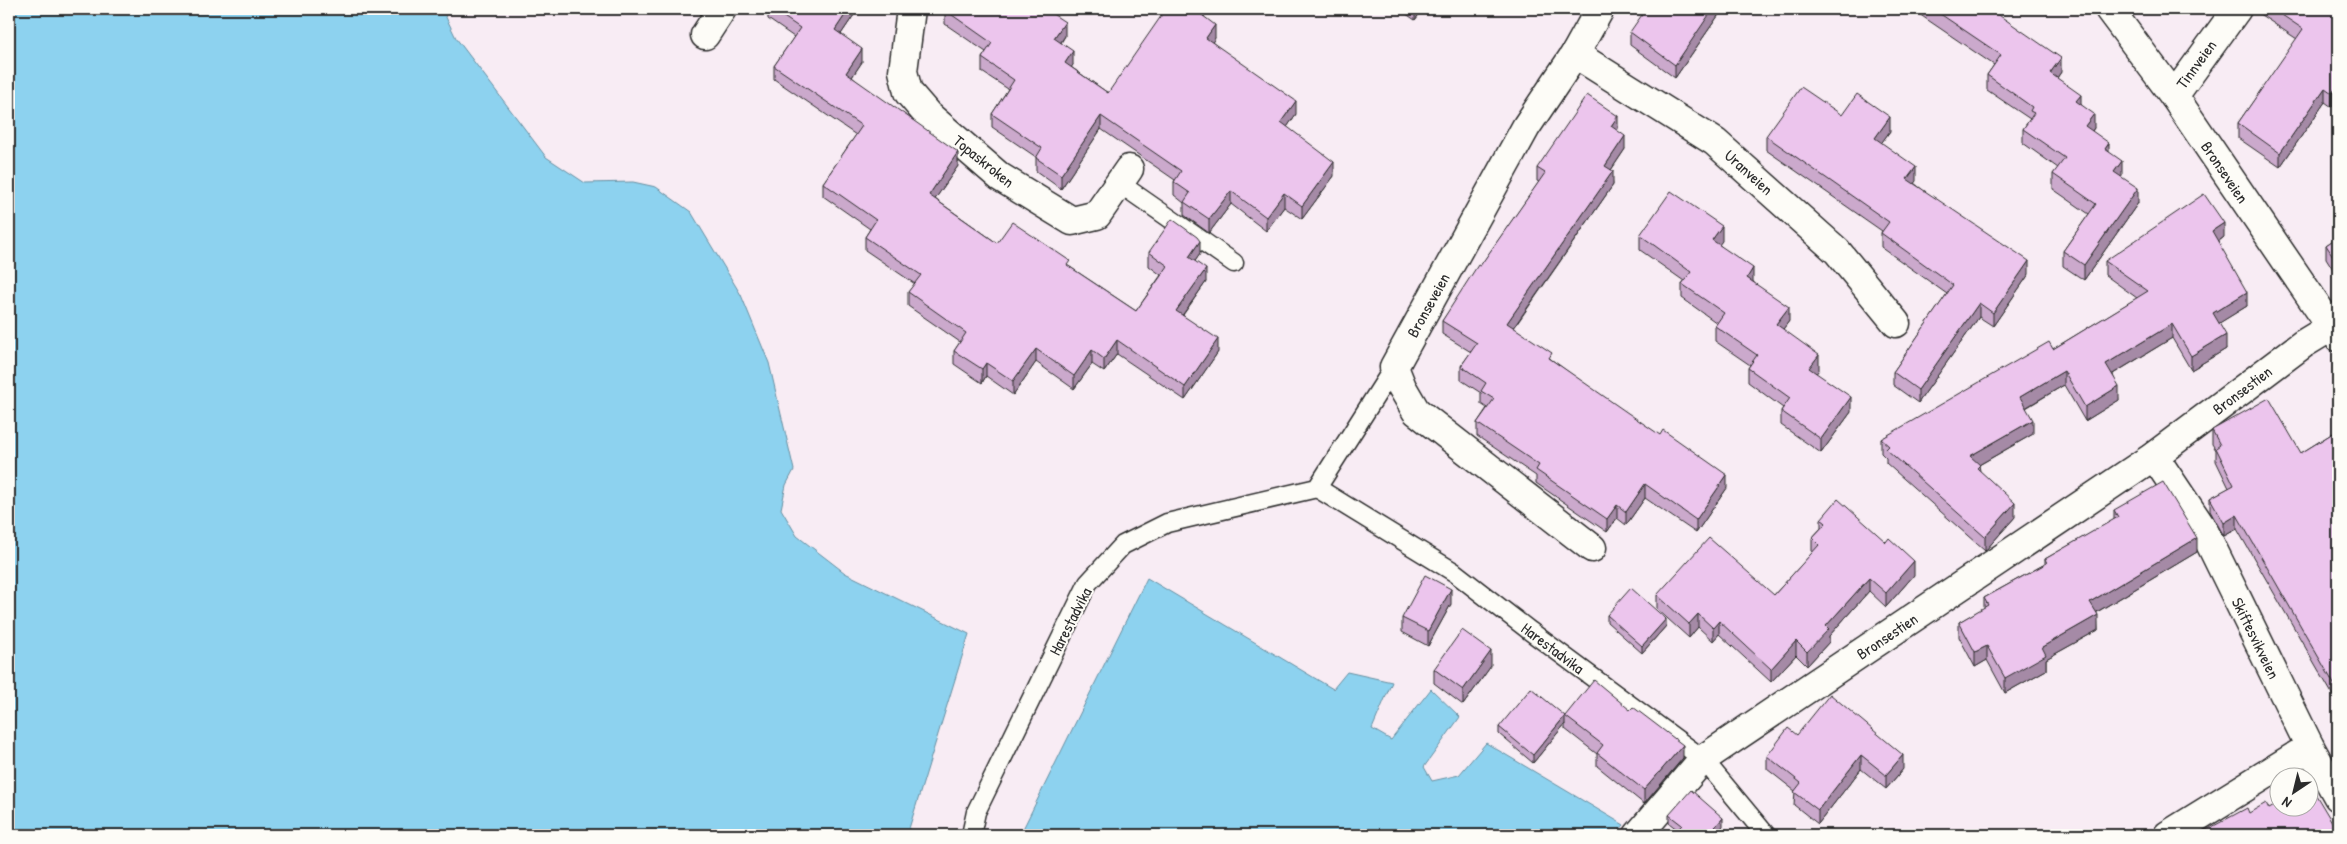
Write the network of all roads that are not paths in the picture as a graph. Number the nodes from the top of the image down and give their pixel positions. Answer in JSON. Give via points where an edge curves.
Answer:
{"nodes":[{"id":1,"x":722,"y":9,"type":"edge"},
{"id":2,"x":910,"y":9,"type":"edge"},
{"id":3,"x":1600,"y":9,"type":"edge"},
{"id":4,"x":2109,"y":9,"type":"edge"},
{"id":5,"x":2237,"y":9,"type":"edge"},
{"id":6,"x":706,"y":34,"type":"dead end"},
{"id":7,"x":1575,"y":54,"type":"junction"},
{"id":8,"x":2174,"y":96,"type":"junction"},
{"id":9,"x":1124,"y":176,"type":"joint"},
{"id":10,"x":1234,"y":263,"type":"dead end"},
{"id":11,"x":1896,"y":323,"type":"dead end"},
{"id":12,"x":2335,"y":332,"type":"edge"},
{"id":13,"x":1394,"y":367,"type":"junction"},
{"id":14,"x":2154,"y":456,"type":"junction"},
{"id":15,"x":1317,"y":488,"type":"junction"},
{"id":16,"x":1592,"y":548,"type":"dead end"},
{"id":17,"x":2310,"y":747,"type":"junction"},
{"id":18,"x":1704,"y":759,"type":"junction"},
{"id":19,"x":2338,"y":797,"type":"edge"},
{"id":20,"x":971,"y":835,"type":"edge"},
{"id":21,"x":1638,"y":835,"type":"edge"},
{"id":22,"x":1766,"y":835,"type":"edge"},
{"id":23,"x":2168,"y":835,"type":"edge"}],
"edges":[{"from":1,"to":6,"type":"street"},
{"from":2,"to":9,"type":"street","name":"Topaskroken","via":[[903,71],[908,92],[927,114],[1000,177],[1072,221],[1097,215]]},
{"from":3,"to":7,"type":"street","name":"Bronseveien"},
{"from":4,"to":8,"type":"street","name":"Bronseveien"},
{"from":5,"to":8,"type":"street","name":"Tinnveien"},
{"from":7,"to":11,"type":"street","name":"Uranveien","via":[[1715,142],[1836,251]]},
{"from":7,"to":13,"type":"street","name":"Bronseveien","via":[[1526,126]]},
{"from":8,"to":12,"type":"street","name":"Bronseveien"},
{"from":9,"to":10,"type":"lane"},
{"from":12,"to":14,"type":"street","name":"Bronsestien","via":[[2303,344]]},
{"from":13,"to":15,"type":"lane"},
{"from":13,"to":16,"type":"street","via":[[1416,410]]},
{"from":14,"to":17,"type":"street","name":"Skiftesvikveien","via":[[2203,530]]},
{"from":14,"to":18,"type":"street","name":"Bronsestien"},
{"from":15,"to":18,"type":"lane","name":"Harestadvika","via":[[1454,572]]},
{"from":15,"to":20,"type":"lane","name":"Harestadvika","via":[[1166,523],[1123,545],[1088,583],[976,812]]},
{"from":17,"to":19,"type":"street","name":"Skiftesvikveien"},
{"from":17,"to":23,"type":"street"},
{"from":18,"to":21,"type":"street","name":"Bronsestien"},
{"from":18,"to":22,"type":"lane","name":"Harestadvika"}]}
